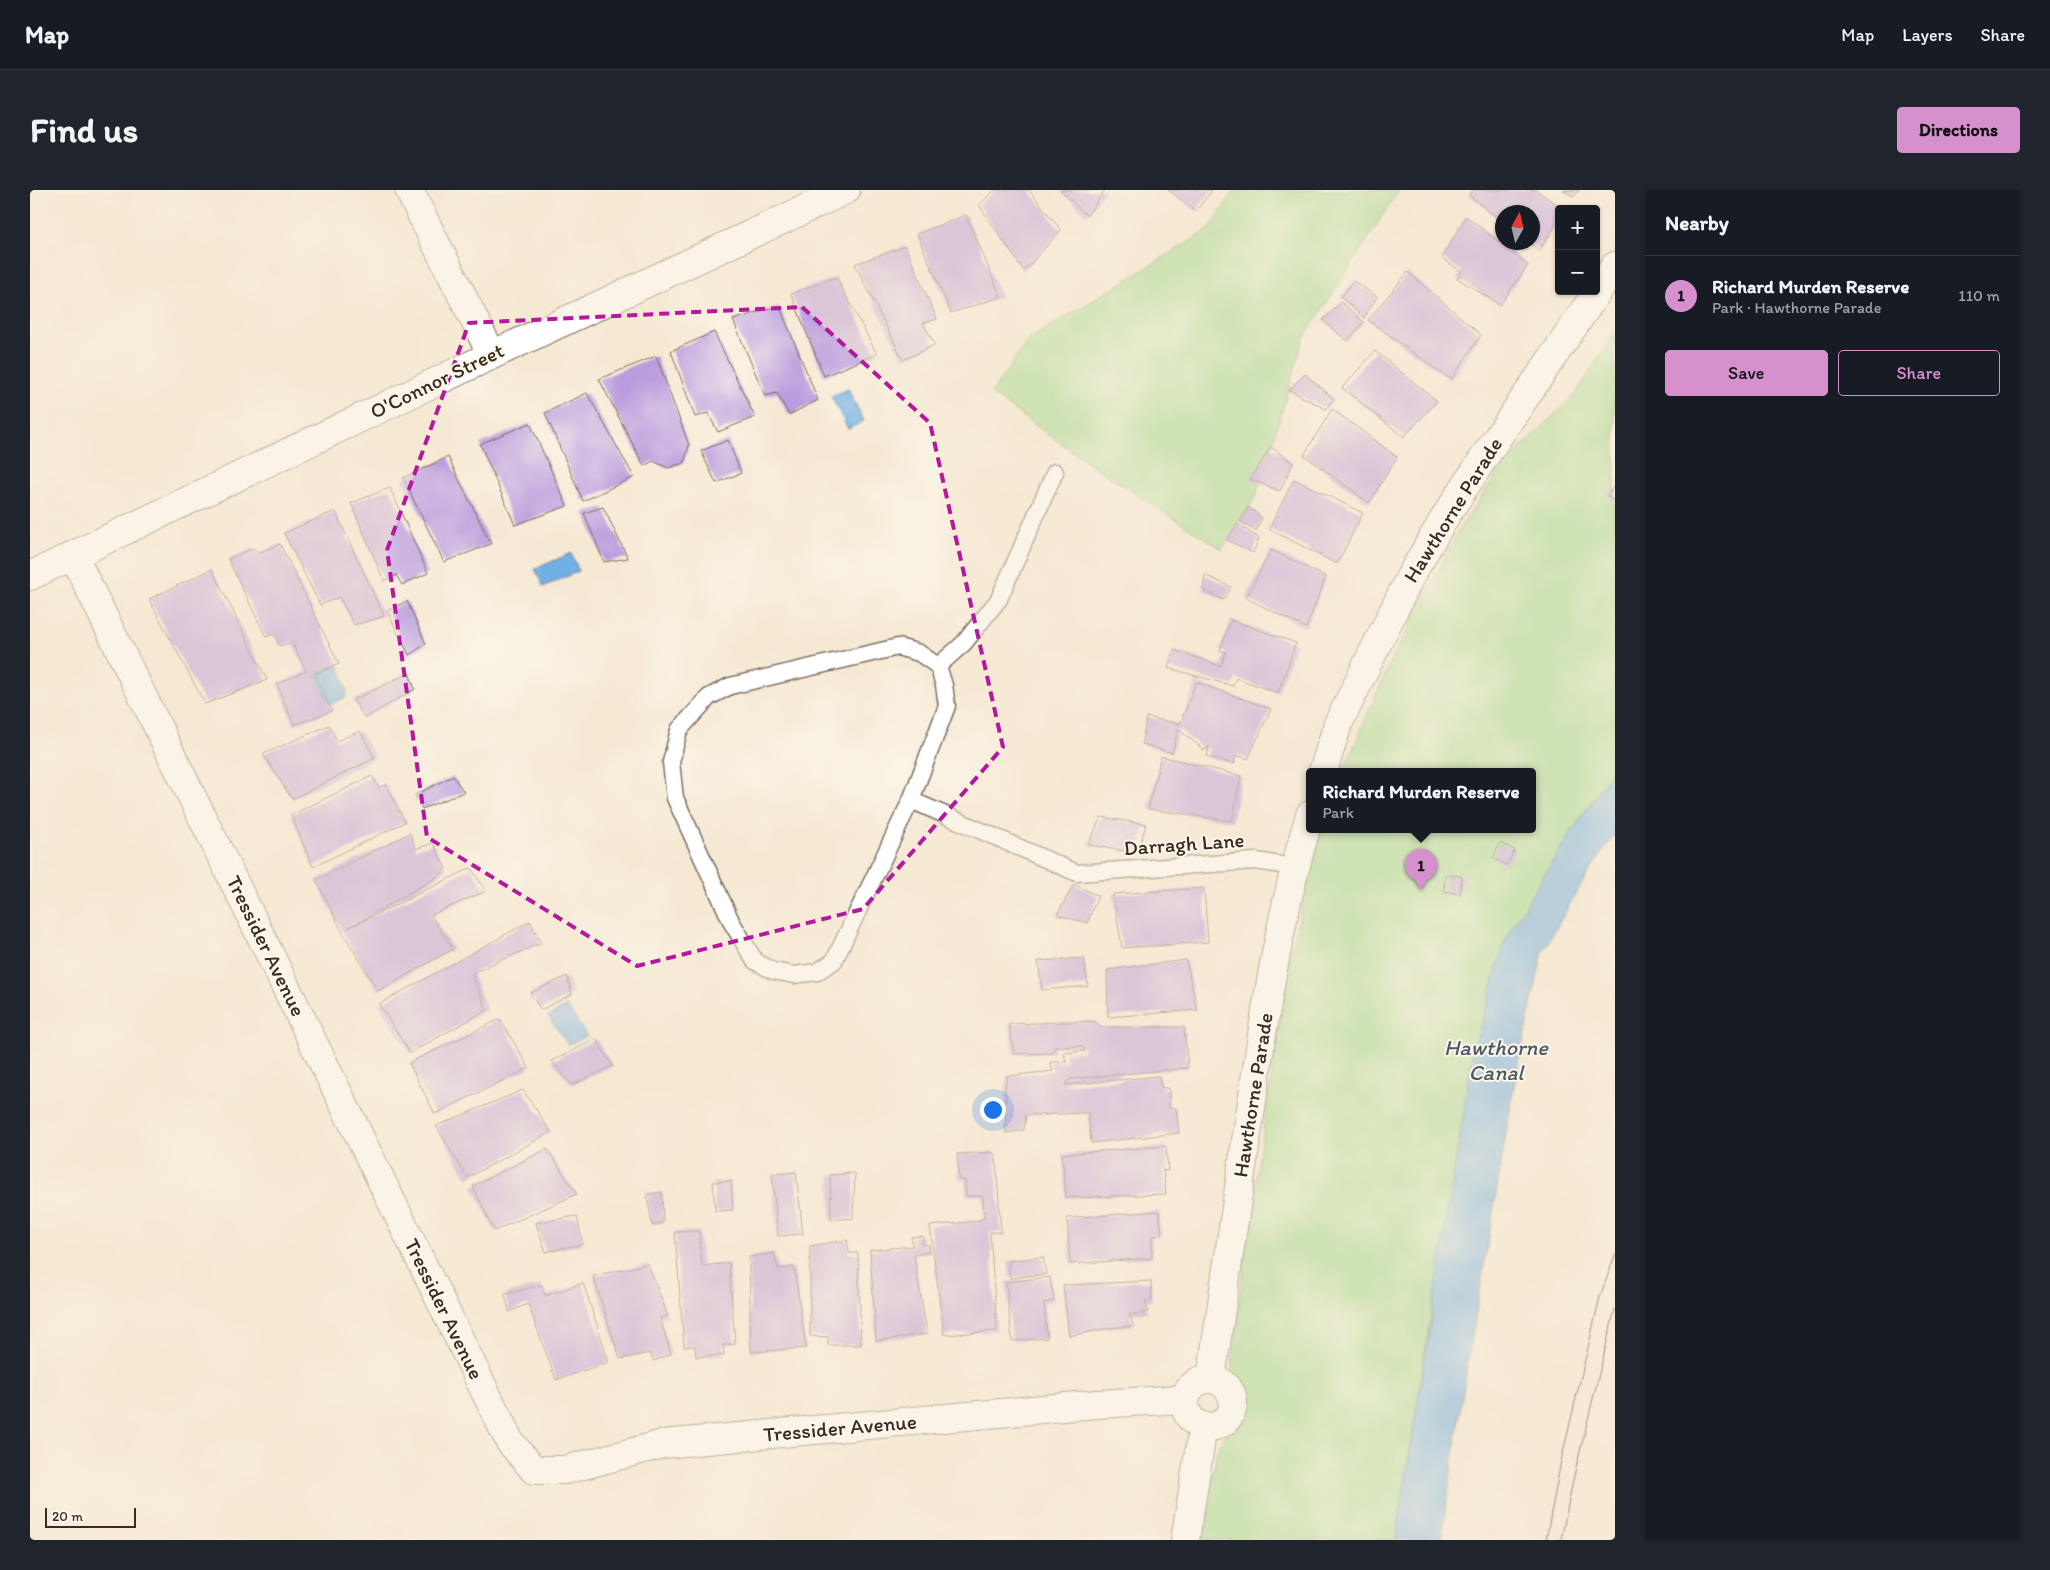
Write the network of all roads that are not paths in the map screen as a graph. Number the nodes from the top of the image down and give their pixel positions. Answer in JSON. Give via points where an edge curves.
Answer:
{"nodes":[{"id":1,"x":409,"y":190,"type":"edge"},
{"id":2,"x":846,"y":190,"type":"edge"},
{"id":3,"x":1615,"y":266,"type":"edge"},
{"id":4,"x":492,"y":355,"type":"junction"},
{"id":5,"x":1055,"y":472,"type":"dead end"},
{"id":6,"x":73,"y":555,"type":"junction"},
{"id":7,"x":30,"y":576,"type":"edge"},
{"id":8,"x":938,"y":666,"type":"junction"},
{"id":9,"x":1324,"y":768,"type":"edge"},
{"id":10,"x":910,"y":800,"type":"junction"},
{"id":11,"x":1306,"y":828,"type":"edge"},
{"id":12,"x":1294,"y":866,"type":"junction"},
{"id":13,"x":1211,"y":1379,"type":"junction"},
{"id":14,"x":1185,"y":1399,"type":"junction"},
{"id":15,"x":1203,"y":1427,"type":"junction"},
{"id":16,"x":1184,"y":1540,"type":"edge"}],
"edges":[{"from":1,"to":4,"type":"street"},
{"from":2,"to":4,"type":"street","name":"O'Connor Street"},
{"from":3,"to":9,"type":"street","name":"Hawthorne Parade","via":[[1445,517],[1410,577],[1338,724]]},
{"from":4,"to":6,"type":"street","name":"O'Connor Street"},
{"from":5,"to":8,"type":"lane","via":[[999,599],[964,643]]},
{"from":6,"to":7,"type":"street","name":"O'Connor Street"},
{"from":6,"to":14,"type":"street","name":"Tressider Avenue","via":[[510,1442],[534,1470],[565,1470],[663,1444],[1097,1404]]},
{"from":8,"to":10,"type":"lane","via":[[947,706]]},
{"from":8,"to":10,"type":"lane","via":[[919,654],[898,647],[730,686],[709,698],[679,730],[671,762],[675,798],[732,922],[755,961],[773,971],[794,975],[817,972],[834,961]]},
{"from":10,"to":12,"type":"lane","name":"Darragh Lane","via":[[1077,873],[1256,861]]},
{"from":11,"to":12,"type":"street","name":"Hawthorne Parade"},
{"from":12,"to":13,"type":"street","name":"Hawthorne Parade","via":[[1278,936],[1261,1040]]},
{"from":13,"to":14,"type":"street","via":[[1191,1386]]},
{"from":13,"to":15,"type":"street","via":[[1228,1388],[1234,1407],[1222,1424]]},
{"from":14,"to":15,"type":"street","via":[[1186,1414]]},
{"from":15,"to":16,"type":"street"}]}
